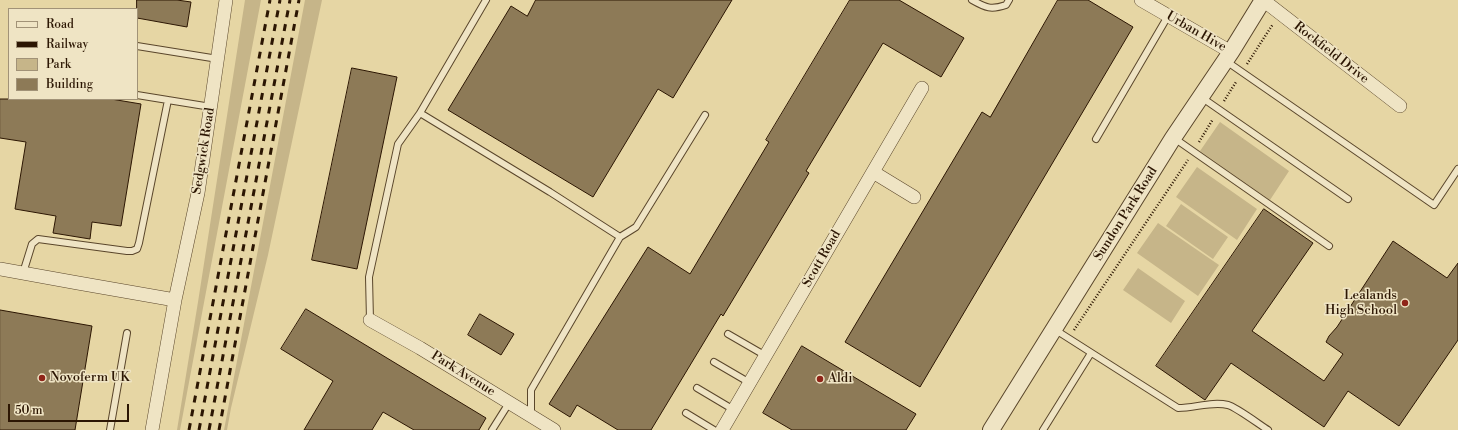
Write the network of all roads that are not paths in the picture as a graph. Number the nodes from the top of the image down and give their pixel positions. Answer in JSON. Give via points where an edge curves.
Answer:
{"nodes":[{"id":1,"x":226,"y":0,"type":"edge"},
{"id":2,"x":486,"y":0,"type":"edge"},
{"id":3,"x":972,"y":0,"type":"edge"},
{"id":4,"x":1010,"y":0,"type":"edge"},
{"id":5,"x":1141,"y":0,"type":"edge"},
{"id":6,"x":1263,"y":0,"type":"edge"},
{"id":7,"x":1168,"y":16,"type":"junction"},
{"id":8,"x":138,"y":46,"type":"edge"},
{"id":9,"x":1228,"y":57,"type":"junction"},
{"id":10,"x":218,"y":59,"type":"junction"},
{"id":11,"x":922,"y":88,"type":"dead end"},
{"id":12,"x":138,"y":95,"type":"edge"},
{"id":13,"x":1200,"y":96,"type":"junction"},
{"id":14,"x":168,"y":100,"type":"junction"},
{"id":15,"x":1400,"y":106,"type":"dead end"},
{"id":16,"x":211,"y":107,"type":"junction"},
{"id":17,"x":420,"y":113,"type":"junction"},
{"id":18,"x":705,"y":115,"type":"dead end"},
{"id":19,"x":1174,"y":138,"type":"junction"},
{"id":20,"x":1096,"y":139,"type":"dead end"},
{"id":21,"x":1458,"y":168,"type":"edge"},
{"id":22,"x":873,"y":172,"type":"junction"},
{"id":23,"x":914,"y":198,"type":"dead end"},
{"id":24,"x":1348,"y":199,"type":"dead end"},
{"id":25,"x":620,"y":237,"type":"junction"},
{"id":26,"x":1329,"y":246,"type":"dead end"},
{"id":27,"x":0,"y":268,"type":"edge"},
{"id":28,"x":23,"y":273,"type":"junction"},
{"id":29,"x":175,"y":300,"type":"junction"},
{"id":30,"x":370,"y":320,"type":"joint"},
{"id":31,"x":1054,"y":329,"type":"junction"},
{"id":32,"x":127,"y":334,"type":"dead end"},
{"id":33,"x":728,"y":334,"type":"dead end"},
{"id":34,"x":1091,"y":353,"type":"junction"},
{"id":35,"x":766,"y":356,"type":"junction"},
{"id":36,"x":714,"y":362,"type":"dead end"},
{"id":37,"x":750,"y":383,"type":"junction"},
{"id":38,"x":696,"y":388,"type":"dead end"},
{"id":39,"x":509,"y":403,"type":"junction"},
{"id":40,"x":734,"y":410,"type":"junction"},
{"id":41,"x":686,"y":414,"type":"dead end"},
{"id":42,"x":532,"y":417,"type":"junction"},
{"id":43,"x":110,"y":430,"type":"edge"},
{"id":44,"x":152,"y":430,"type":"edge"},
{"id":45,"x":492,"y":430,"type":"edge"},
{"id":46,"x":554,"y":430,"type":"edge"},
{"id":47,"x":714,"y":430,"type":"edge"},
{"id":48,"x":722,"y":430,"type":"edge"},
{"id":49,"x":991,"y":430,"type":"edge"},
{"id":50,"x":1043,"y":430,"type":"edge"},
{"id":51,"x":1268,"y":430,"type":"edge"}],
"edges":[{"from":1,"to":10,"type":"street","name":"Sedgwick Road"},
{"from":2,"to":17,"type":"lane"},
{"from":3,"to":4,"type":"lane","via":[[986,8],[996,8],[1006,5]]},
{"from":5,"to":7,"type":"street","name":"Urban Hive"},
{"from":6,"to":9,"type":"street","name":"Sundon Park Road"},
{"from":6,"to":15,"type":"street","name":"Rockfield Drive"},
{"from":7,"to":9,"type":"street","name":"Urban Hive"},
{"from":7,"to":20,"type":"lane"},
{"from":8,"to":10,"type":"lane"},
{"from":9,"to":13,"type":"street","name":"Sundon Park Road"},
{"from":9,"to":21,"type":"lane","via":[[1242,73],[1434,205]]},
{"from":10,"to":16,"type":"street","name":"Sedgwick Road"},
{"from":11,"to":22,"type":"street","name":"Scott Road"},
{"from":12,"to":14,"type":"lane"},
{"from":13,"to":19,"type":"street","name":"Sundon Park Road"},
{"from":13,"to":24,"type":"lane"},
{"from":14,"to":16,"type":"lane"},
{"from":14,"to":28,"type":"lane","via":[[137,249],[127,251],[38,239],[32,244]]},
{"from":16,"to":29,"type":"street","name":"Sedgwick Road","via":[[198,193]]},
{"from":17,"to":25,"type":"lane"},
{"from":17,"to":30,"type":"lane","via":[[398,144],[368,277]]},
{"from":18,"to":25,"type":"lane","via":[[636,227]]},
{"from":19,"to":26,"type":"lane"},
{"from":19,"to":31,"type":"street","name":"Sundon Park Road"},
{"from":22,"to":23,"type":"street"},
{"from":22,"to":35,"type":"street","name":"Scott Road"},
{"from":25,"to":42,"type":"lane","via":[[531,390]]},
{"from":27,"to":28,"type":"street"},
{"from":28,"to":29,"type":"street"},
{"from":29,"to":44,"type":"street","name":"Sedgwick Road"},
{"from":30,"to":39,"type":"street","name":"Park Avenue"},
{"from":31,"to":34,"type":"lane"},
{"from":31,"to":49,"type":"street","name":"Sundon Park Road"},
{"from":32,"to":43,"type":"lane"},
{"from":33,"to":35,"type":"lane"},
{"from":34,"to":50,"type":"lane"},
{"from":34,"to":51,"type":"lane","via":[[1178,408],[1229,405]]},
{"from":35,"to":37,"type":"street","name":"Scott Road"},
{"from":36,"to":37,"type":"lane"},
{"from":37,"to":40,"type":"street","name":"Scott Road"},
{"from":38,"to":40,"type":"lane"},
{"from":39,"to":42,"type":"street","name":"Park Avenue"},
{"from":39,"to":45,"type":"lane"},
{"from":40,"to":48,"type":"street","name":"Scott Road"},
{"from":41,"to":47,"type":"lane"},
{"from":42,"to":46,"type":"street","name":"Park Avenue"}]}
